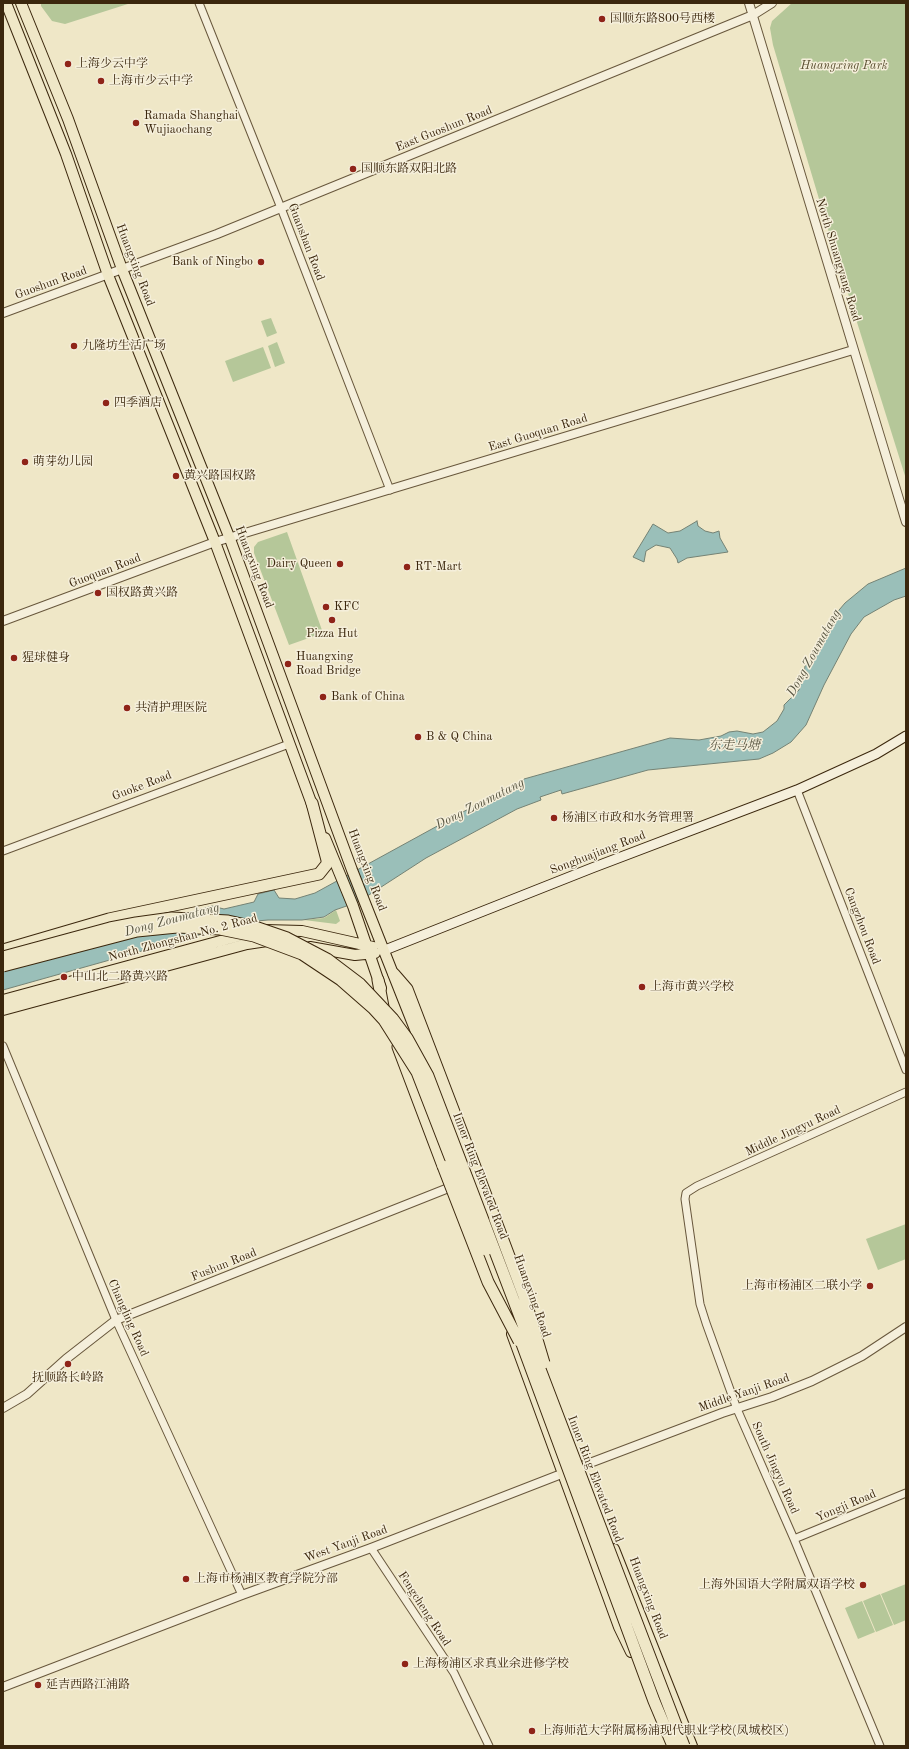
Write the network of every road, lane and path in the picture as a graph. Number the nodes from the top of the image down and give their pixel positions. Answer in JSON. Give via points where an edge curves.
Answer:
{"nodes":[{"id":1,"x":6,"y":3,"type":"edge"},
{"id":2,"x":21,"y":3,"type":"edge"},
{"id":3,"x":199,"y":3,"type":"edge"},
{"id":4,"x":749,"y":3,"type":"edge"},
{"id":5,"x":772,"y":3,"type":"edge"},
{"id":6,"x":753,"y":15,"type":"junction"},
{"id":7,"x":281,"y":208,"type":"junction"},
{"id":8,"x":122,"y":268,"type":"junction"},
{"id":9,"x":108,"y":275,"type":"junction"},
{"id":10,"x":3,"y":313,"type":"edge"},
{"id":11,"x":853,"y":350,"type":"junction"},
{"id":12,"x":390,"y":490,"type":"junction"},
{"id":13,"x":906,"y":522,"type":"edge"},
{"id":14,"x":230,"y":539,"type":"junction"},
{"id":15,"x":215,"y":542,"type":"junction"},
{"id":16,"x":3,"y":621,"type":"edge"},
{"id":17,"x":906,"y":736,"type":"edge"},
{"id":18,"x":289,"y":744,"type":"junction"},
{"id":19,"x":797,"y":790,"type":"junction"},
{"id":20,"x":312,"y":803,"type":"junction"},
{"id":21,"x":3,"y":851,"type":"edge"},
{"id":22,"x":3,"y":950,"type":"edge"},
{"id":23,"x":369,"y":950,"type":"junction"},
{"id":24,"x":385,"y":950,"type":"junction"},
{"id":25,"x":3,"y":957,"type":"edge"},
{"id":26,"x":3,"y":966,"type":"edge"},
{"id":27,"x":394,"y":974,"type":"junction"},
{"id":28,"x":378,"y":980,"type":"junction"},
{"id":29,"x":3,"y":1000,"type":"edge"},
{"id":30,"x":3,"y":1010,"type":"edge"},
{"id":31,"x":3,"y":1046,"type":"edge"},
{"id":32,"x":906,"y":1070,"type":"edge"},
{"id":33,"x":906,"y":1092,"type":"edge"},
{"id":34,"x":474,"y":1178,"type":"junction"},
{"id":35,"x":456,"y":1185,"type":"junction"},
{"id":36,"x":689,"y":1190,"type":"joint"},
{"id":37,"x":116,"y":1320,"type":"junction"},
{"id":38,"x":906,"y":1326,"type":"edge"},
{"id":39,"x":527,"y":1358,"type":"junction"},
{"id":40,"x":3,"y":1408,"type":"edge"},
{"id":41,"x":737,"y":1408,"type":"junction"},
{"id":42,"x":563,"y":1430,"type":"junction"},
{"id":43,"x":582,"y":1466,"type":"junction"},
{"id":44,"x":562,"y":1474,"type":"junction"},
{"id":45,"x":906,"y":1493,"type":"edge"},
{"id":46,"x":794,"y":1539,"type":"junction"},
{"id":47,"x":371,"y":1548,"type":"junction"},
{"id":48,"x":242,"y":1596,"type":"junction"},
{"id":49,"x":651,"y":1659,"type":"junction"},
{"id":50,"x":3,"y":1687,"type":"edge"},
{"id":51,"x":489,"y":1746,"type":"edge"},
{"id":52,"x":671,"y":1746,"type":"edge"},
{"id":53,"x":684,"y":1746,"type":"edge"},
{"id":54,"x":691,"y":1746,"type":"edge"},
{"id":55,"x":880,"y":1746,"type":"edge"}],
"edges":[{"from":1,"to":9,"type":"main road","via":[[66,154]]},
{"from":2,"to":8,"type":"main road","name":"Huangxing Road","via":[[68,119]]},
{"from":3,"to":7,"type":"street","name":"Guanshan Road"},
{"from":4,"to":6,"type":"street","name":"North Shuangyang Road"},
{"from":5,"to":6,"type":"street","name":"East Guoshun Road"},
{"from":6,"to":7,"type":"street","name":"East Guoshun Road"},
{"from":6,"to":11,"type":"street","name":"North Shuangyang Road"},
{"from":7,"to":8,"type":"street","name":"East Guoshun Road"},
{"from":7,"to":12,"type":"street","name":"Guanshan Road"},
{"from":8,"to":9,"type":"street","name":"Guoshun Road"},
{"from":8,"to":14,"type":"main road","name":"Huangxing Road"},
{"from":9,"to":10,"type":"street","name":"Guoshun Road"},
{"from":9,"to":15,"type":"main road"},
{"from":11,"to":12,"type":"street","name":"East Guoquan Road"},
{"from":11,"to":13,"type":"street","name":"North Shuangyang Road"},
{"from":12,"to":14,"type":"street","name":"East Guoquan Road"},
{"from":14,"to":15,"type":"street","name":"Guoquan Road"},
{"from":14,"to":24,"type":"main road","name":"Huangxing Road","via":[[352,870]]},
{"from":15,"to":16,"type":"street","name":"Guoquan Road"},
{"from":15,"to":18,"type":"main road"},
{"from":17,"to":19,"type":"main road","name":"Songhuajiang Road","via":[[876,754]]},
{"from":18,"to":20,"type":"main road"},
{"from":18,"to":21,"type":"street","name":"Guoke Road"},
{"from":19,"to":24,"type":"main road","name":"Songhuajiang Road"},
{"from":19,"to":32,"type":"street","name":"Cangzhou Road"},
{"from":20,"to":22,"type":"highway","via":[[327,864],[323,871],[315,876],[109,919]]},
{"from":20,"to":23,"type":"main road"},
{"from":23,"to":24,"type":"main road","name":"North Zhongshan No. 2 Road"},
{"from":23,"to":28,"type":"main road"},
{"from":23,"to":29,"type":"main road","name":"North Zhongshan No. 2 Road","via":[[302,931],[259,931]]},
{"from":23,"to":30,"type":"main road","name":"North Zhongshan No. 2 Road","via":[[355,955],[318,950],[294,943],[258,942]]},
{"from":24,"to":27,"type":"main road","name":"Huangxing Road"},
{"from":25,"to":42,"type":"highway","name":"Inner Ring Elevated Road","bridge":true,"via":[[110,928],[172,918],[199,919],[228,921],[287,938],[327,959],[349,975],[393,1019],[428,1076]]},
{"from":26,"to":39,"type":"highway","name":"Inner Ring Elevated Road","bridge":true,"via":[[137,931],[177,927],[220,929],[254,936],[302,954],[336,976],[384,1020],[417,1072]]},
{"from":27,"to":34,"type":"main road","name":"Huangxing Road"},
{"from":27,"to":42,"type":"highway","bridge":true,"via":[[408,992],[496,1219],[529,1311]]},
{"from":28,"to":35,"type":"main road"},
{"from":28,"to":39,"type":"highway","bridge":true,"via":[[386,1019],[490,1288]]},
{"from":31,"to":37,"type":"street","name":"Changling Road"},
{"from":33,"to":36,"type":"street","name":"Middle Jingyu Road"},
{"from":34,"to":35,"type":"street","name":"Fushun Road"},
{"from":34,"to":43,"type":"main road","name":"Huangxing Road"},
{"from":35,"to":37,"type":"street","name":"Fushun Road"},
{"from":35,"to":44,"type":"main road"},
{"from":36,"to":41,"type":"street","name":"South Jingyu Road","via":[[684,1199],[700,1304]]},
{"from":37,"to":40,"type":"street","name":"Fushun Road","via":[[27,1394]]},
{"from":37,"to":48,"type":"street","name":"Changling Road"},
{"from":38,"to":41,"type":"street","name":"Middle Yanji Road","via":[[862,1356],[812,1381]]},
{"from":39,"to":52,"type":"highway","name":"Inner Ring Elevated Road","bridge":true},
{"from":41,"to":43,"type":"street","name":"Middle Yanji Road"},
{"from":41,"to":46,"type":"street","name":"South Jingyu Road"},
{"from":42,"to":49,"type":"highway","name":"Inner Ring Elevated Road","bridge":true},
{"from":43,"to":44,"type":"street","name":"Middle Yanji Road"},
{"from":43,"to":54,"type":"main road","name":"Huangxing Road"},
{"from":44,"to":47,"type":"street","name":"West Yanji Road"},
{"from":44,"to":52,"type":"main road","via":[[619,1627]]},
{"from":45,"to":46,"type":"street","name":"Yongji Road"},
{"from":46,"to":55,"type":"street","name":"South Jingyu Road"},
{"from":47,"to":48,"type":"street","name":"West Yanji Road"},
{"from":47,"to":51,"type":"street","name":"Fengcheng Road","via":[[454,1673]]},
{"from":48,"to":50,"type":"street","name":"West Yanji Road"},
{"from":49,"to":53,"type":"highway","name":"Inner Ring Elevated Road","bridge":true},
{"from":49,"to":54,"type":"highway","bridge":true}]}
